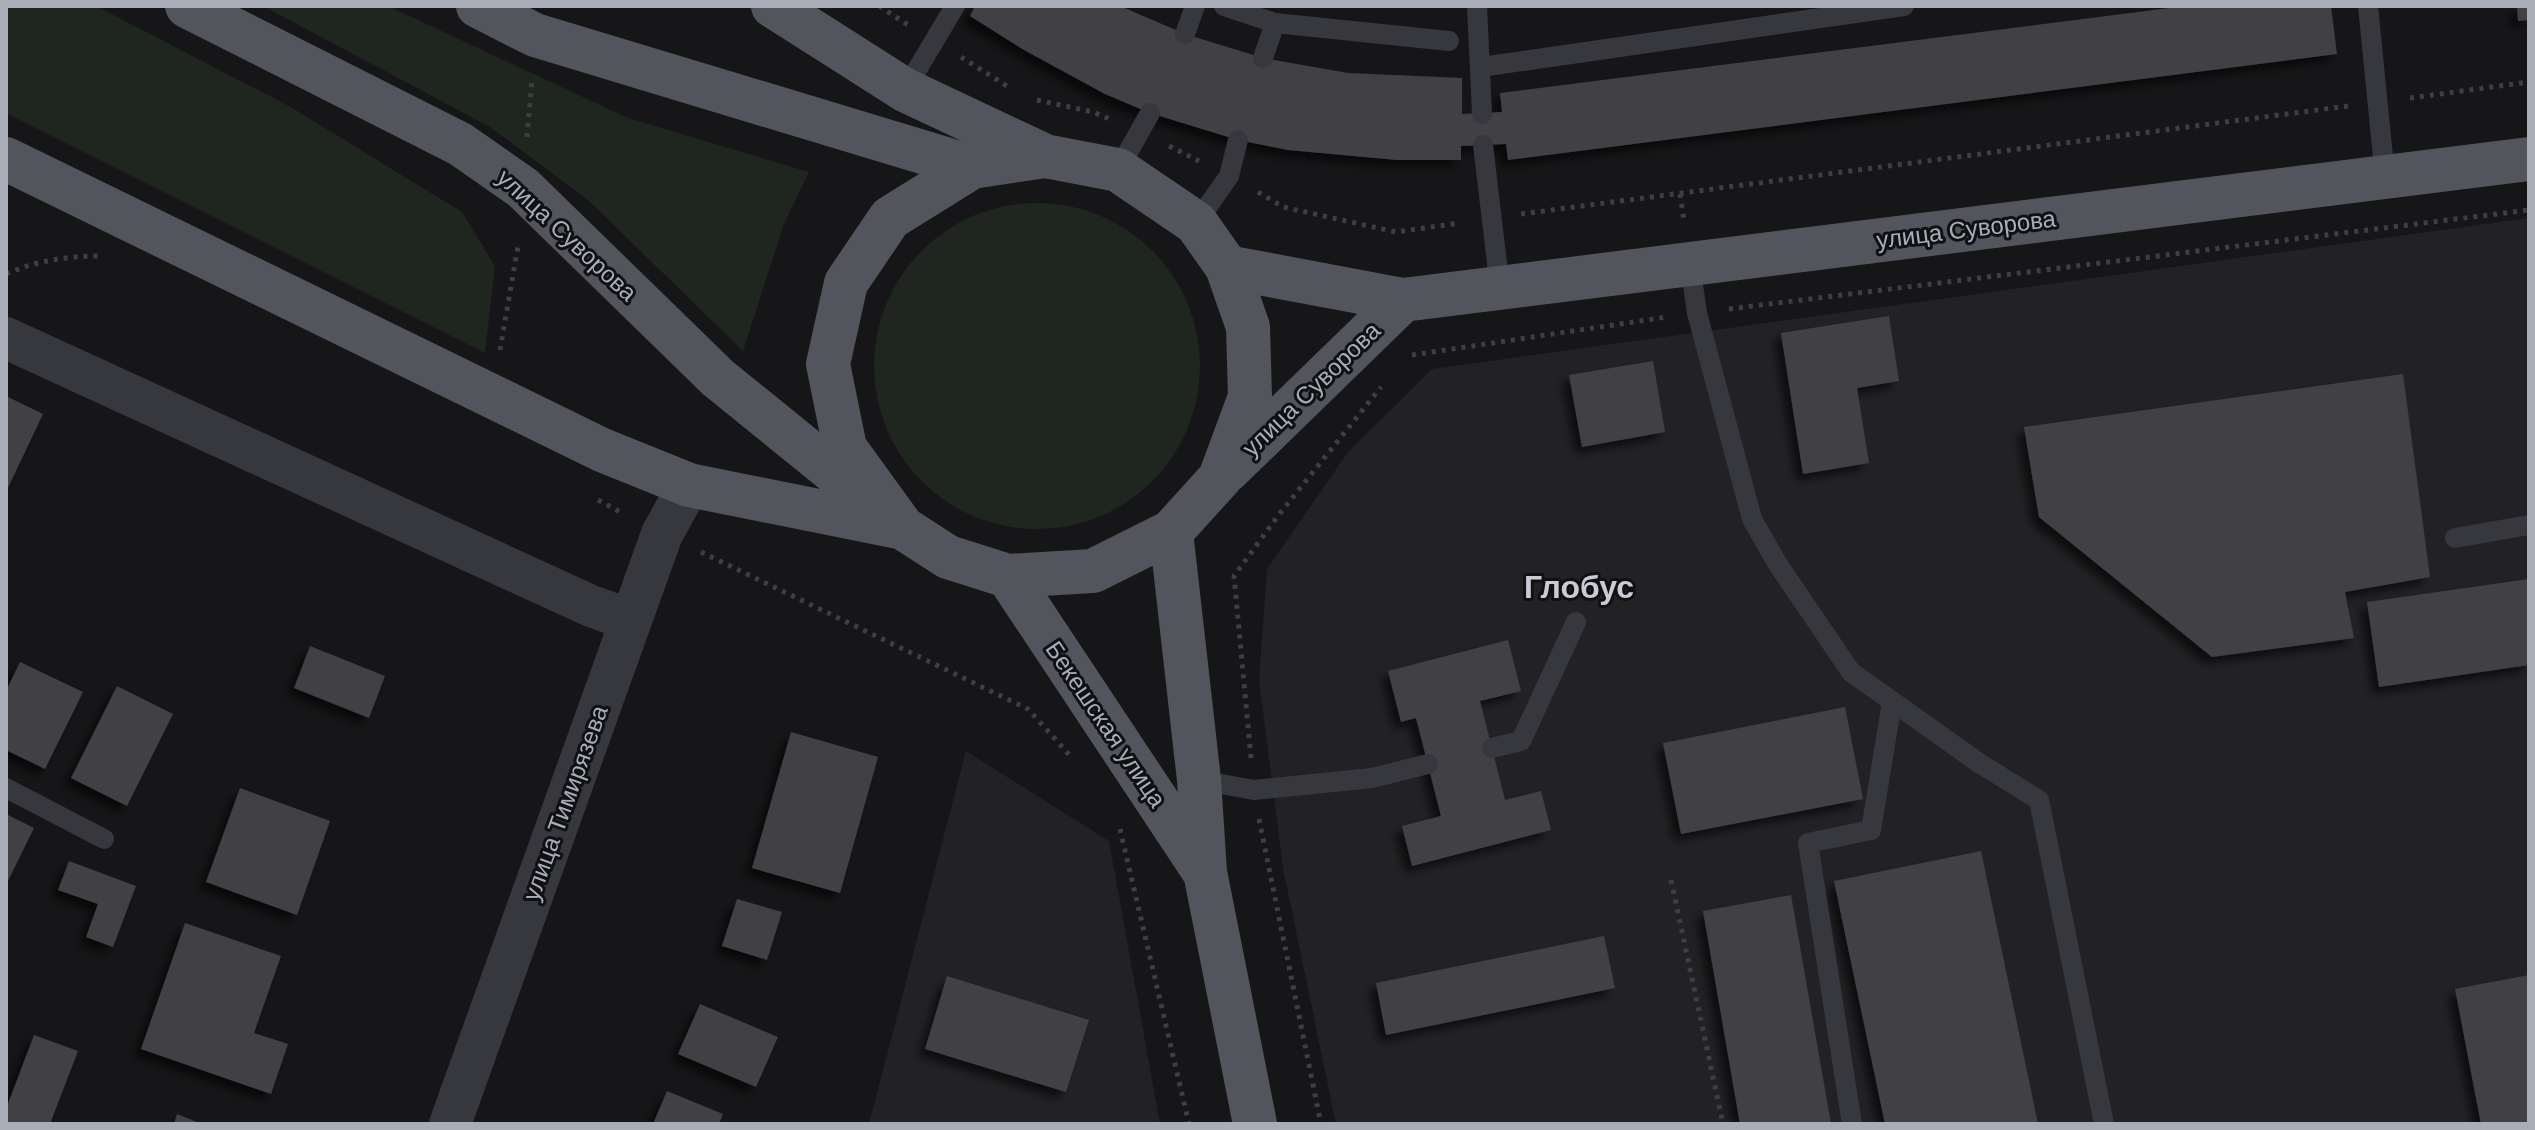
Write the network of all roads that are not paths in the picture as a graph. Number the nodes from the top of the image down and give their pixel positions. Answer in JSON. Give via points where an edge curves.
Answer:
{"nodes":[{"id":1,"x":187,"y":6,"type":"edge"},
{"id":2,"x":478,"y":6,"type":"edge"},
{"id":3,"x":773,"y":6,"type":"edge"},
{"id":4,"x":955,"y":6,"type":"edge"},
{"id":5,"x":1195,"y":6,"type":"edge"},
{"id":6,"x":1224,"y":6,"type":"edge"},
{"id":7,"x":1477,"y":6,"type":"edge"},
{"id":8,"x":1904,"y":6,"type":"edge"},
{"id":9,"x":2368,"y":6,"type":"edge"},
{"id":10,"x":1275,"y":23,"type":"junction"},
{"id":11,"x":1185,"y":34,"type":"dead end"},
{"id":12,"x":1449,"y":41,"type":"dead end"},
{"id":13,"x":1263,"y":58,"type":"dead end"},
{"id":14,"x":1481,"y":67,"type":"junction"},
{"id":15,"x":905,"y":90,"type":"junction"},
{"id":16,"x":1150,"y":113,"type":"dead end"},
{"id":17,"x":1482,"y":114,"type":"dead end"},
{"id":18,"x":1238,"y":140,"type":"dead end"},
{"id":19,"x":1483,"y":145,"type":"dead end"},
{"id":20,"x":1045,"y":156,"type":"junction"},
{"id":21,"x":6,"y":159,"type":"edge"},
{"id":22,"x":2529,"y":159,"type":"edge"},
{"id":23,"x":972,"y":167,"type":"junction"},
{"id":24,"x":1118,"y":170,"type":"junction"},
{"id":25,"x":2385,"y":177,"type":"junction"},
{"id":26,"x":1196,"y":223,"type":"junction"},
{"id":27,"x":1690,"y":264,"type":"junction"},
{"id":28,"x":1227,"y":267,"type":"junction"},
{"id":29,"x":1500,"y":288,"type":"junction"},
{"id":30,"x":1403,"y":300,"type":"junction"},
{"id":31,"x":6,"y":338,"type":"edge"},
{"id":32,"x":1220,"y":478,"type":"junction"},
{"id":33,"x":689,"y":485,"type":"junction"},
{"id":34,"x":2529,"y":525,"type":"edge"},
{"id":35,"x":903,"y":528,"type":"junction"},
{"id":36,"x":1171,"y":532,"type":"junction"},
{"id":37,"x":2455,"y":538,"type":"dead end"},
{"id":38,"x":1008,"y":576,"type":"junction"},
{"id":39,"x":630,"y":620,"type":"junction"},
{"id":40,"x":1576,"y":622,"type":"dead end"},
{"id":41,"x":1892,"y":702,"type":"junction"},
{"id":42,"x":1492,"y":748,"type":"dead end"},
{"id":43,"x":1428,"y":764,"type":"dead end"},
{"id":44,"x":1199,"y":780,"type":"junction"},
{"id":45,"x":6,"y":788,"type":"edge"},
{"id":46,"x":104,"y":839,"type":"dead end"},
{"id":47,"x":1205,"y":872,"type":"junction"},
{"id":48,"x":450,"y":1124,"type":"edge"},
{"id":49,"x":1255,"y":1124,"type":"edge"},
{"id":50,"x":1852,"y":1124,"type":"edge"},
{"id":51,"x":2104,"y":1124,"type":"edge"}],
"edges":[{"from":1,"to":35,"type":"main road","name":"улица Суворова","via":[[460,144],[523,188],[718,378]]},
{"from":2,"to":23,"type":"main road","via":[[535,35]]},
{"from":3,"to":15,"type":"main road"},
{"from":4,"to":15,"type":"lane"},
{"from":5,"to":11,"type":"lane"},
{"from":6,"to":10,"type":"lane"},
{"from":7,"to":14,"type":"lane"},
{"from":8,"to":14,"type":"lane"},
{"from":9,"to":25,"type":"lane"},
{"from":10,"to":12,"type":"lane"},
{"from":10,"to":13,"type":"lane"},
{"from":14,"to":17,"type":"lane"},
{"from":15,"to":20,"type":"main road"},
{"from":16,"to":24,"type":"lane"},
{"from":18,"to":26,"type":"lane","via":[[1229,176]]},
{"from":19,"to":29,"type":"lane"},
{"from":20,"to":23,"type":"main road"},
{"from":20,"to":24,"type":"main road"},
{"from":21,"to":33,"type":"main road","via":[[508,406]]},
{"from":22,"to":25,"type":"main road","name":"улица Суворова"},
{"from":23,"to":35,"type":"main road","via":[[890,218],[846,283],[828,364],[845,448]]},
{"from":24,"to":26,"type":"main road"},
{"from":25,"to":27,"type":"main road","name":"улица Суворова"},
{"from":26,"to":28,"type":"main road"},
{"from":27,"to":29,"type":"main road","name":"улица Суворова"},
{"from":27,"to":41,"type":"lane","via":[[1697,313],[1752,519],[1851,672]]},
{"from":28,"to":30,"type":"main road","name":"улица Суворова"},
{"from":28,"to":32,"type":"main road","via":[[1248,327],[1250,397]]},
{"from":29,"to":30,"type":"main road","name":"улица Суворова"},
{"from":30,"to":32,"type":"main road","name":"улица Суворова"},
{"from":31,"to":39,"type":"street"},
{"from":32,"to":36,"type":"main road","name":"улица Суворова"},
{"from":33,"to":35,"type":"main road"},
{"from":33,"to":39,"type":"street","name":"улица Тимирязева","via":[[662,534]]},
{"from":34,"to":37,"type":"lane"},
{"from":35,"to":38,"type":"main road","name":"улица Суворова","via":[[948,557]]},
{"from":36,"to":38,"type":"main road","via":[[1093,571]]},
{"from":36,"to":44,"type":"main road","name":"Бекешская улица"},
{"from":38,"to":47,"type":"main road","name":"Бекешская улица"},
{"from":39,"to":48,"type":"street","name":"улица Тимирязева"},
{"from":40,"to":42,"type":"lane","via":[[1521,741]]},
{"from":41,"to":50,"type":"lane","via":[[1871,830],[1808,843]]},
{"from":41,"to":51,"type":"lane","via":[[2039,800]]},
{"from":43,"to":44,"type":"lane","via":[[1372,778],[1254,790]]},
{"from":44,"to":47,"type":"main road","name":"Бекешская улица"},
{"from":45,"to":46,"type":"lane"},
{"from":47,"to":49,"type":"main road","name":"Бекешская улица"}]}
